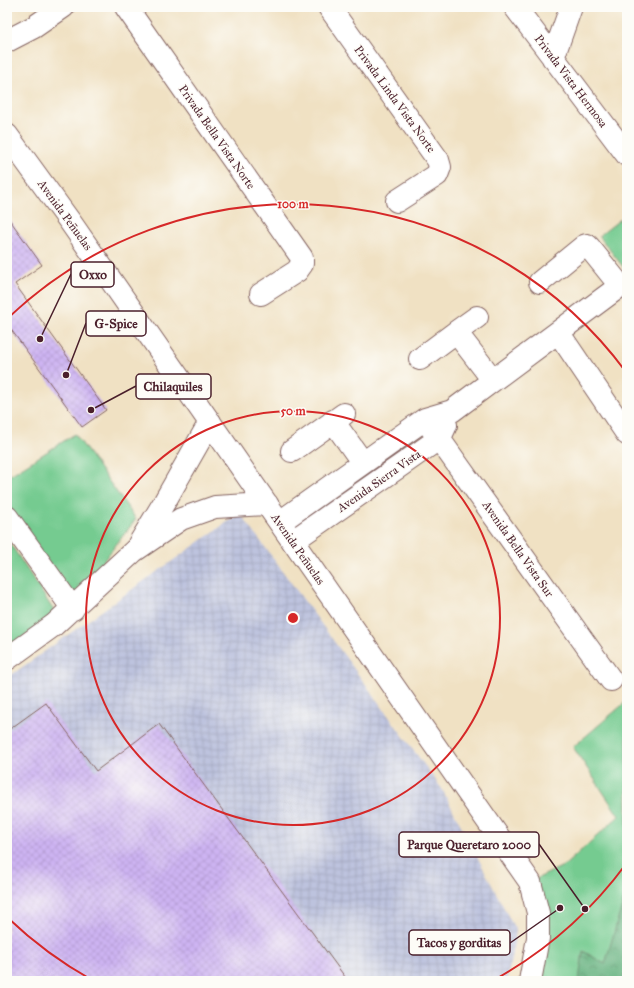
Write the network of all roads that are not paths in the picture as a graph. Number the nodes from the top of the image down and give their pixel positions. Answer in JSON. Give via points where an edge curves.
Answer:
{"nodes":[{"id":1,"x":63,"y":7,"type":"edge"},
{"id":2,"x":126,"y":7,"type":"edge"},
{"id":3,"x":329,"y":7,"type":"edge"},
{"id":4,"x":515,"y":7,"type":"edge"},
{"id":5,"x":571,"y":7,"type":"edge"},
{"id":6,"x":7,"y":40,"type":"edge"},
{"id":7,"x":553,"y":58,"type":"junction"},
{"id":8,"x":7,"y":135,"type":"edge"},
{"id":9,"x":627,"y":155,"type":"edge"},
{"id":10,"x":398,"y":201,"type":"dead end"},
{"id":11,"x":540,"y":282,"type":"dead end"},
{"id":12,"x":261,"y":294,"type":"dead end"},
{"id":13,"x":477,"y":317,"type":"dead end"},
{"id":14,"x":456,"y":332,"type":"junction"},
{"id":15,"x":558,"y":332,"type":"junction"},
{"id":16,"x":420,"y":359,"type":"dead end"},
{"id":17,"x":493,"y":380,"type":"junction"},
{"id":18,"x":452,"y":411,"type":"junction"},
{"id":19,"x":425,"y":419,"type":"junction"},
{"id":20,"x":210,"y":422,"type":"junction"},
{"id":21,"x":627,"y":434,"type":"edge"},
{"id":22,"x":440,"y":438,"type":"junction"},
{"id":23,"x":292,"y":451,"type":"dead end"},
{"id":24,"x":363,"y":463,"type":"junction"},
{"id":25,"x":267,"y":504,"type":"junction"},
{"id":26,"x":7,"y":517,"type":"edge"},
{"id":27,"x":280,"y":522,"type":"junction"},
{"id":28,"x":293,"y":541,"type":"junction"},
{"id":29,"x":134,"y":551,"type":"junction"},
{"id":30,"x":73,"y":609,"type":"junction"},
{"id":31,"x":7,"y":659,"type":"edge"},
{"id":32,"x":611,"y":680,"type":"dead end"},
{"id":33,"x":530,"y":981,"type":"edge"}],
"edges":[{"from":1,"to":6,"type":"street","via":[[34,27]]},
{"from":2,"to":12,"type":"street","name":"Privada Bella Vista Norte","via":[[302,258],[302,264],[297,271]]},
{"from":3,"to":10,"type":"street","name":"Privada Linda Vista Norte","via":[[438,160],[440,168],[436,175]]},
{"from":4,"to":7,"type":"street","name":"Privada Vista Hermosa"},
{"from":5,"to":7,"type":"street"},
{"from":7,"to":9,"type":"street","name":"Privada Vista Hermosa"},
{"from":8,"to":20,"type":"street","name":"Avenida Peñuelas"},
{"from":11,"to":15,"type":"street","name":"Avenida Sierra Vista","via":[[587,245],[618,283],[618,286]]},
{"from":13,"to":14,"type":"street"},
{"from":14,"to":16,"type":"street"},
{"from":14,"to":17,"type":"street"},
{"from":15,"to":17,"type":"street","name":"Avenida Sierra Vista"},
{"from":15,"to":21,"type":"street"},
{"from":17,"to":18,"type":"street","name":"Avenida Sierra Vista"},
{"from":18,"to":19,"type":"street","name":"Avenida Sierra Vista"},
{"from":18,"to":22,"type":"street","name":"Avenida Sierra Vista"},
{"from":19,"to":22,"type":"street","name":"Avenida Bella Vista Sur"},
{"from":19,"to":24,"type":"street","name":"Avenida Sierra Vista"},
{"from":20,"to":25,"type":"street","name":"Avenida Peñuelas"},
{"from":20,"to":29,"type":"street"},
{"from":22,"to":28,"type":"street","name":"Avenida Sierra Vista"},
{"from":22,"to":32,"type":"street","name":"Avenida Bella Vista Sur"},
{"from":23,"to":24,"type":"street","via":[[339,418]]},
{"from":24,"to":27,"type":"street","name":"Avenida Sierra Vista"},
{"from":25,"to":27,"type":"street","name":"Avenida Peñuelas"},
{"from":25,"to":29,"type":"street","via":[[215,507],[181,520]]},
{"from":26,"to":30,"type":"street"},
{"from":27,"to":28,"type":"street","name":"Avenida Peñuelas"},
{"from":28,"to":33,"type":"street","name":"Avenida Peñuelas","via":[[530,882],[538,913],[538,938]]},
{"from":29,"to":30,"type":"street"},
{"from":30,"to":31,"type":"street"}]}
